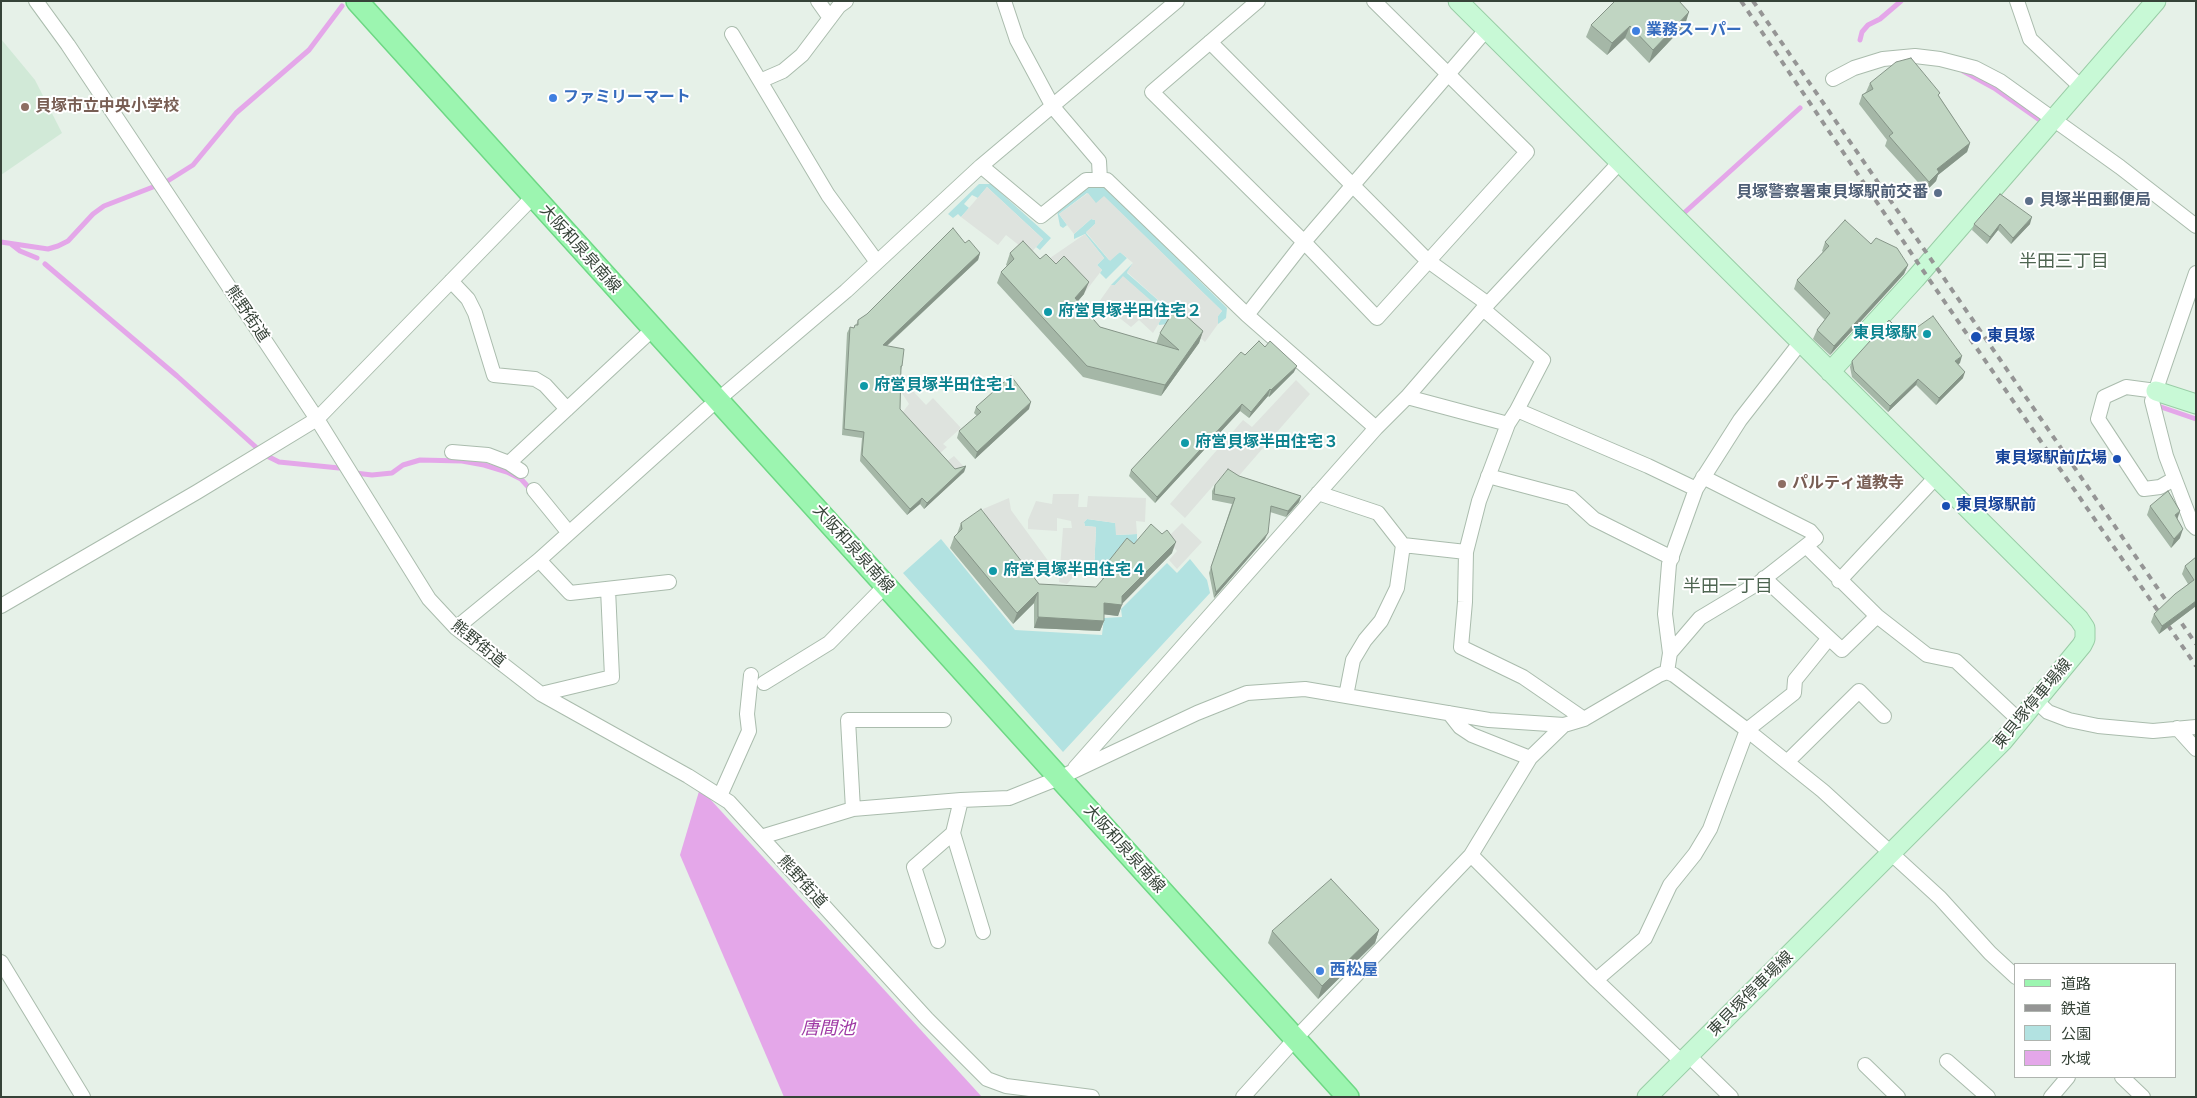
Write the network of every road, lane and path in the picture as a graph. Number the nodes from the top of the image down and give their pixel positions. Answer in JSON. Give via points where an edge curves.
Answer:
{"nodes":[{"id":1,"x":36,"y":1,"type":"edge"},
{"id":2,"x":357,"y":1,"type":"edge"},
{"id":3,"x":818,"y":1,"type":"edge"},
{"id":4,"x":846,"y":1,"type":"edge"},
{"id":5,"x":1004,"y":1,"type":"edge"},
{"id":6,"x":1177,"y":1,"type":"edge"},
{"id":7,"x":1258,"y":1,"type":"edge"},
{"id":8,"x":1374,"y":1,"type":"edge"},
{"id":9,"x":1458,"y":1,"type":"edge"},
{"id":10,"x":2017,"y":1,"type":"edge"},
{"id":11,"x":2156,"y":1,"type":"edge"},
{"id":12,"x":830,"y":18,"type":"junction"},
{"id":13,"x":1486,"y":30,"type":"junction"},
{"id":14,"x":732,"y":34,"type":"dead end"},
{"id":15,"x":1210,"y":42,"type":"junction"},
{"id":16,"x":1447,"y":74,"type":"junction"},
{"id":17,"x":1833,"y":79,"type":"dead end"},
{"id":18,"x":760,"y":81,"type":"junction"},
{"id":19,"x":2081,"y":87,"type":"junction"},
{"id":20,"x":1053,"y":107,"type":"junction"},
{"id":21,"x":2052,"y":119,"type":"junction"},
{"id":22,"x":1620,"y":162,"type":"junction"},
{"id":23,"x":981,"y":166,"type":"junction"},
{"id":24,"x":1100,"y":180,"type":"junction"},
{"id":25,"x":1352,"y":185,"type":"junction"},
{"id":26,"x":533,"y":197,"type":"junction"},
{"id":27,"x":2196,"y":226,"type":"edge"},
{"id":28,"x":1304,"y":242,"type":"junction"},
{"id":29,"x":1427,"y":260,"type":"junction"},
{"id":30,"x":877,"y":262,"type":"junction"},
{"id":31,"x":2196,"y":273,"type":"edge"},
{"id":32,"x":451,"y":281,"type":"junction"},
{"id":33,"x":1486,"y":306,"type":"junction"},
{"id":34,"x":1247,"y":315,"type":"junction"},
{"id":35,"x":652,"y":329,"type":"junction"},
{"id":36,"x":1800,"y":343,"type":"junction"},
{"id":37,"x":1830,"y":372,"type":"junction"},
{"id":38,"x":2156,"y":391,"type":"junction"},
{"id":39,"x":1407,"y":397,"type":"junction"},
{"id":40,"x":717,"y":401,"type":"junction"},
{"id":41,"x":2196,"y":404,"type":"edge"},
{"id":42,"x":567,"y":409,"type":"junction"},
{"id":43,"x":1517,"y":410,"type":"junction"},
{"id":44,"x":317,"y":419,"type":"junction"},
{"id":45,"x":1508,"y":424,"type":"junction"},
{"id":46,"x":1376,"y":428,"type":"junction"},
{"id":47,"x":452,"y":452,"type":"dead end"},
{"id":48,"x":509,"y":463,"type":"junction"},
{"id":49,"x":521,"y":471,"type":"dead end"},
{"id":50,"x":1488,"y":476,"type":"junction"},
{"id":51,"x":1703,"y":477,"type":"junction"},
{"id":52,"x":1936,"y":477,"type":"junction"},
{"id":53,"x":2174,"y":479,"type":"junction"},
{"id":54,"x":1696,"y":489,"type":"junction"},
{"id":55,"x":534,"y":490,"type":"dead end"},
{"id":56,"x":1318,"y":493,"type":"junction"},
{"id":57,"x":2196,"y":528,"type":"edge"},
{"id":58,"x":569,"y":533,"type":"junction"},
{"id":59,"x":1403,"y":545,"type":"junction"},
{"id":60,"x":1806,"y":546,"type":"junction"},
{"id":61,"x":1466,"y":552,"type":"junction"},
{"id":62,"x":1672,"y":558,"type":"junction"},
{"id":63,"x":539,"y":560,"type":"junction"},
{"id":64,"x":1764,"y":578,"type":"junction"},
{"id":65,"x":1839,"y":581,"type":"junction"},
{"id":66,"x":669,"y":582,"type":"dead end"},
{"id":67,"x":886,"y":585,"type":"junction"},
{"id":68,"x":608,"y":589,"type":"junction"},
{"id":69,"x":1,"y":606,"type":"edge"},
{"id":70,"x":1877,"y":616,"type":"junction"},
{"id":71,"x":456,"y":628,"type":"junction"},
{"id":72,"x":1829,"y":638,"type":"junction"},
{"id":73,"x":1670,"y":653,"type":"junction"},
{"id":74,"x":1667,"y":672,"type":"junction"},
{"id":75,"x":752,"y":675,"type":"dead end"},
{"id":76,"x":764,"y":683,"type":"dead end"},
{"id":77,"x":541,"y":694,"type":"junction"},
{"id":78,"x":1346,"y":696,"type":"junction"},
{"id":79,"x":2035,"y":700,"type":"junction"},
{"id":80,"x":1449,"y":713,"type":"junction"},
{"id":81,"x":1884,"y":716,"type":"dead end"},
{"id":82,"x":1584,"y":719,"type":"junction"},
{"id":83,"x":944,"y":720,"type":"dead end"},
{"id":84,"x":2020,"y":721,"type":"junction"},
{"id":85,"x":1564,"y":726,"type":"junction"},
{"id":86,"x":2196,"y":727,"type":"edge"},
{"id":87,"x":2177,"y":728,"type":"junction"},
{"id":88,"x":1747,"y":730,"type":"junction"},
{"id":89,"x":2196,"y":749,"type":"edge"},
{"id":90,"x":1530,"y":758,"type":"junction"},
{"id":91,"x":1787,"y":762,"type":"junction"},
{"id":92,"x":1065,"y":775,"type":"junction"},
{"id":93,"x":720,"y":796,"type":"junction"},
{"id":94,"x":961,"y":800,"type":"junction"},
{"id":95,"x":853,"y":809,"type":"junction"},
{"id":96,"x":952,"y":833,"type":"junction"},
{"id":97,"x":761,"y":837,"type":"junction"},
{"id":98,"x":1892,"y":853,"type":"junction"},
{"id":99,"x":1471,"y":856,"type":"junction"},
{"id":100,"x":983,"y":932,"type":"dead end"},
{"id":101,"x":938,"y":941,"type":"dead end"},
{"id":102,"x":1,"y":962,"type":"edge"},
{"id":103,"x":2014,"y":975,"type":"edge"},
{"id":104,"x":1596,"y":980,"type":"junction"},
{"id":105,"x":1296,"y":1038,"type":"junction"},
{"id":106,"x":1686,"y":1059,"type":"junction"},
{"id":107,"x":1947,"y":1061,"type":"dead end"},
{"id":108,"x":1865,"y":1065,"type":"dead end"},
{"id":109,"x":2067,"y":1078,"type":"edge"},
{"id":110,"x":2123,"y":1078,"type":"edge"},
{"id":111,"x":83,"y":1097,"type":"edge"},
{"id":112,"x":1092,"y":1097,"type":"edge"},
{"id":113,"x":1243,"y":1097,"type":"edge"},
{"id":114,"x":1348,"y":1097,"type":"edge"},
{"id":115,"x":1647,"y":1097,"type":"edge"},
{"id":116,"x":1732,"y":1097,"type":"edge"},
{"id":117,"x":1898,"y":1097,"type":"edge"},
{"id":118,"x":1988,"y":1097,"type":"edge"},
{"id":119,"x":2051,"y":1097,"type":"edge"},
{"id":120,"x":2143,"y":1097,"type":"edge"}],
"edges":[{"from":1,"to":44,"type":"street","name":"熊野街道"},
{"from":2,"to":26,"type":"main road","name":"大阪和泉泉南線"},
{"from":3,"to":12,"type":"street"},
{"from":4,"to":12,"type":"street"},
{"from":5,"to":20,"type":"street","via":[[1017,40]]},
{"from":6,"to":20,"type":"street"},
{"from":7,"to":15,"type":"street"},
{"from":8,"to":16,"type":"street"},
{"from":9,"to":13,"type":"main road","name":"東貝塚停車場線"},
{"from":10,"to":19,"type":"street","via":[[2030,39]]},
{"from":11,"to":19,"type":"main road"},
{"from":12,"to":18,"type":"street","via":[[802,55],[783,71]]},
{"from":13,"to":16,"type":"street"},
{"from":13,"to":22,"type":"main road","name":"東貝塚停車場線"},
{"from":14,"to":18,"type":"street"},
{"from":15,"to":25,"type":"street"},
{"from":15,"to":28,"type":"street","via":[[1152,92]]},
{"from":16,"to":25,"type":"street"},
{"from":16,"to":29,"type":"street","via":[[1527,152]]},
{"from":17,"to":21,"type":"street","via":[[1883,59],[1915,56],[1940,59],[1975,68],[2000,81]]},
{"from":18,"to":30,"type":"street","via":[[828,195]]},
{"from":19,"to":21,"type":"main road"},
{"from":20,"to":23,"type":"street"},
{"from":20,"to":24,"type":"street","via":[[1099,161]]},
{"from":21,"to":27,"type":"street"},
{"from":21,"to":37,"type":"main road"},
{"from":22,"to":33,"type":"street"},
{"from":22,"to":36,"type":"main road","name":"東貝塚停車場線"},
{"from":23,"to":24,"type":"street","via":[[1041,216],[1086,180]]},
{"from":23,"to":30,"type":"street"},
{"from":24,"to":34,"type":"street","via":[[1107,180]]},
{"from":25,"to":28,"type":"street"},
{"from":25,"to":29,"type":"street"},
{"from":26,"to":32,"type":"street"},
{"from":26,"to":35,"type":"main road","name":"大阪和泉泉南線"},
{"from":28,"to":29,"type":"street","via":[[1376,318]]},
{"from":28,"to":34,"type":"street"},
{"from":29,"to":33,"type":"street"},
{"from":30,"to":40,"type":"street"},
{"from":31,"to":38,"type":"street"},
{"from":32,"to":42,"type":"street","via":[[468,299],[475,313],[494,375],[535,379]]},
{"from":32,"to":44,"type":"street"},
{"from":33,"to":39,"type":"street"},
{"from":33,"to":43,"type":"street","via":[[1542,360]]},
{"from":34,"to":46,"type":"street"},
{"from":35,"to":40,"type":"main road","name":"大阪和泉泉南線"},
{"from":35,"to":42,"type":"street"},
{"from":36,"to":37,"type":"main road","name":"東貝塚停車場線"},
{"from":36,"to":51,"type":"street","via":[[1740,420]]},
{"from":37,"to":52,"type":"main road","name":"東貝塚停車場線"},
{"from":38,"to":41,"type":"main road"},
{"from":38,"to":53,"type":"street","via":[[2152,401]]},
{"from":38,"to":53,"type":"street","via":[[2126,387],[2104,397],[2098,419],[2144,489],[2160,487]]},
{"from":39,"to":45,"type":"street"},
{"from":39,"to":46,"type":"street"},
{"from":40,"to":58,"type":"street"},
{"from":40,"to":67,"type":"main road","name":"大阪和泉泉南線"},
{"from":42,"to":48,"type":"street"},
{"from":43,"to":45,"type":"street"},
{"from":43,"to":54,"type":"street"},
{"from":44,"to":69,"type":"street"},
{"from":44,"to":71,"type":"street","name":"熊野街道","via":[[429,598]]},
{"from":45,"to":50,"type":"street"},
{"from":46,"to":56,"type":"street"},
{"from":47,"to":48,"type":"street","via":[[488,455]]},
{"from":48,"to":49,"type":"street"},
{"from":50,"to":61,"type":"street"},
{"from":50,"to":62,"type":"street","via":[[1571,498],[1594,519]]},
{"from":51,"to":54,"type":"street"},
{"from":51,"to":60,"type":"street","via":[[1810,530],[1816,538]]},
{"from":52,"to":65,"type":"street"},
{"from":52,"to":79,"type":"main road","name":"東貝塚停車場線","via":[[2085,628],[2082,645]]},
{"from":53,"to":57,"type":"street"},
{"from":54,"to":62,"type":"street"},
{"from":55,"to":58,"type":"street"},
{"from":56,"to":59,"type":"street","via":[[1378,513]]},
{"from":56,"to":92,"type":"street"},
{"from":58,"to":63,"type":"street"},
{"from":59,"to":61,"type":"street"},
{"from":59,"to":78,"type":"street","via":[[1397,588],[1381,621],[1353,660]]},
{"from":60,"to":64,"type":"street"},
{"from":60,"to":65,"type":"street"},
{"from":61,"to":82,"type":"street","via":[[1461,647],[1523,677]]},
{"from":62,"to":73,"type":"street","via":[[1665,614]]},
{"from":63,"to":68,"type":"street","via":[[570,593]]},
{"from":63,"to":71,"type":"street"},
{"from":64,"to":72,"type":"street"},
{"from":64,"to":73,"type":"street","via":[[1700,618]]},
{"from":65,"to":70,"type":"street"},
{"from":66,"to":68,"type":"street"},
{"from":67,"to":76,"type":"street","via":[[829,642]]},
{"from":67,"to":92,"type":"main road","name":"大阪和泉泉南線"},
{"from":68,"to":77,"type":"street","via":[[612,677]]},
{"from":70,"to":72,"type":"street","via":[[1842,650]]},
{"from":70,"to":84,"type":"street","via":[[1927,655],[1956,661]]},
{"from":71,"to":77,"type":"street","name":"熊野街道"},
{"from":72,"to":88,"type":"street","via":[[1794,680],[1794,693]]},
{"from":73,"to":74,"type":"street"},
{"from":74,"to":82,"type":"street"},
{"from":74,"to":88,"type":"street"},
{"from":75,"to":93,"type":"street","via":[[747,714],[749,731]]},
{"from":77,"to":93,"type":"street","name":"熊野街道"},
{"from":78,"to":80,"type":"street"},
{"from":78,"to":92,"type":"street","via":[[1306,689],[1247,693]]},
{"from":79,"to":84,"type":"main road","name":"東貝塚停車場線"},
{"from":79,"to":87,"type":"street","via":[[2048,712],[2098,726],[2153,731]]},
{"from":80,"to":85,"type":"street"},
{"from":80,"to":90,"type":"street","via":[[1460,727],[1472,735]]},
{"from":81,"to":91,"type":"street","via":[[1859,691]]},
{"from":82,"to":85,"type":"street"},
{"from":83,"to":95,"type":"street","via":[[848,720]]},
{"from":84,"to":98,"type":"main road","name":"東貝塚停車場線"},
{"from":85,"to":90,"type":"street"},
{"from":86,"to":87,"type":"street"},
{"from":87,"to":89,"type":"street"},
{"from":88,"to":91,"type":"street"},
{"from":88,"to":104,"type":"street","via":[[1710,829],[1670,885],[1645,938]]},
{"from":90,"to":99,"type":"street"},
{"from":91,"to":98,"type":"street"},
{"from":92,"to":94,"type":"street","via":[[1009,798]]},
{"from":92,"to":105,"type":"main road","name":"大阪和泉泉南線"},
{"from":93,"to":97,"type":"street","name":"熊野街道"},
{"from":94,"to":95,"type":"street"},
{"from":94,"to":96,"type":"street"},
{"from":95,"to":97,"type":"street"},
{"from":96,"to":100,"type":"street"},
{"from":96,"to":101,"type":"street","via":[[914,867]]},
{"from":97,"to":112,"type":"street","name":"熊野街道","via":[[927,1019],[987,1079],[1006,1086]]},
{"from":98,"to":103,"type":"street"},
{"from":98,"to":106,"type":"main road","name":"東貝塚停車場線"},
{"from":99,"to":104,"type":"street"},
{"from":99,"to":105,"type":"street"},
{"from":102,"to":111,"type":"street"},
{"from":104,"to":106,"type":"street"},
{"from":105,"to":113,"type":"street"},
{"from":105,"to":114,"type":"main road","name":"大阪和泉泉南線"},
{"from":106,"to":115,"type":"main road","name":"東貝塚停車場線"},
{"from":106,"to":116,"type":"street"},
{"from":107,"to":118,"type":"street"},
{"from":108,"to":117,"type":"street"},
{"from":109,"to":119,"type":"street"},
{"from":110,"to":120,"type":"street"}]}
